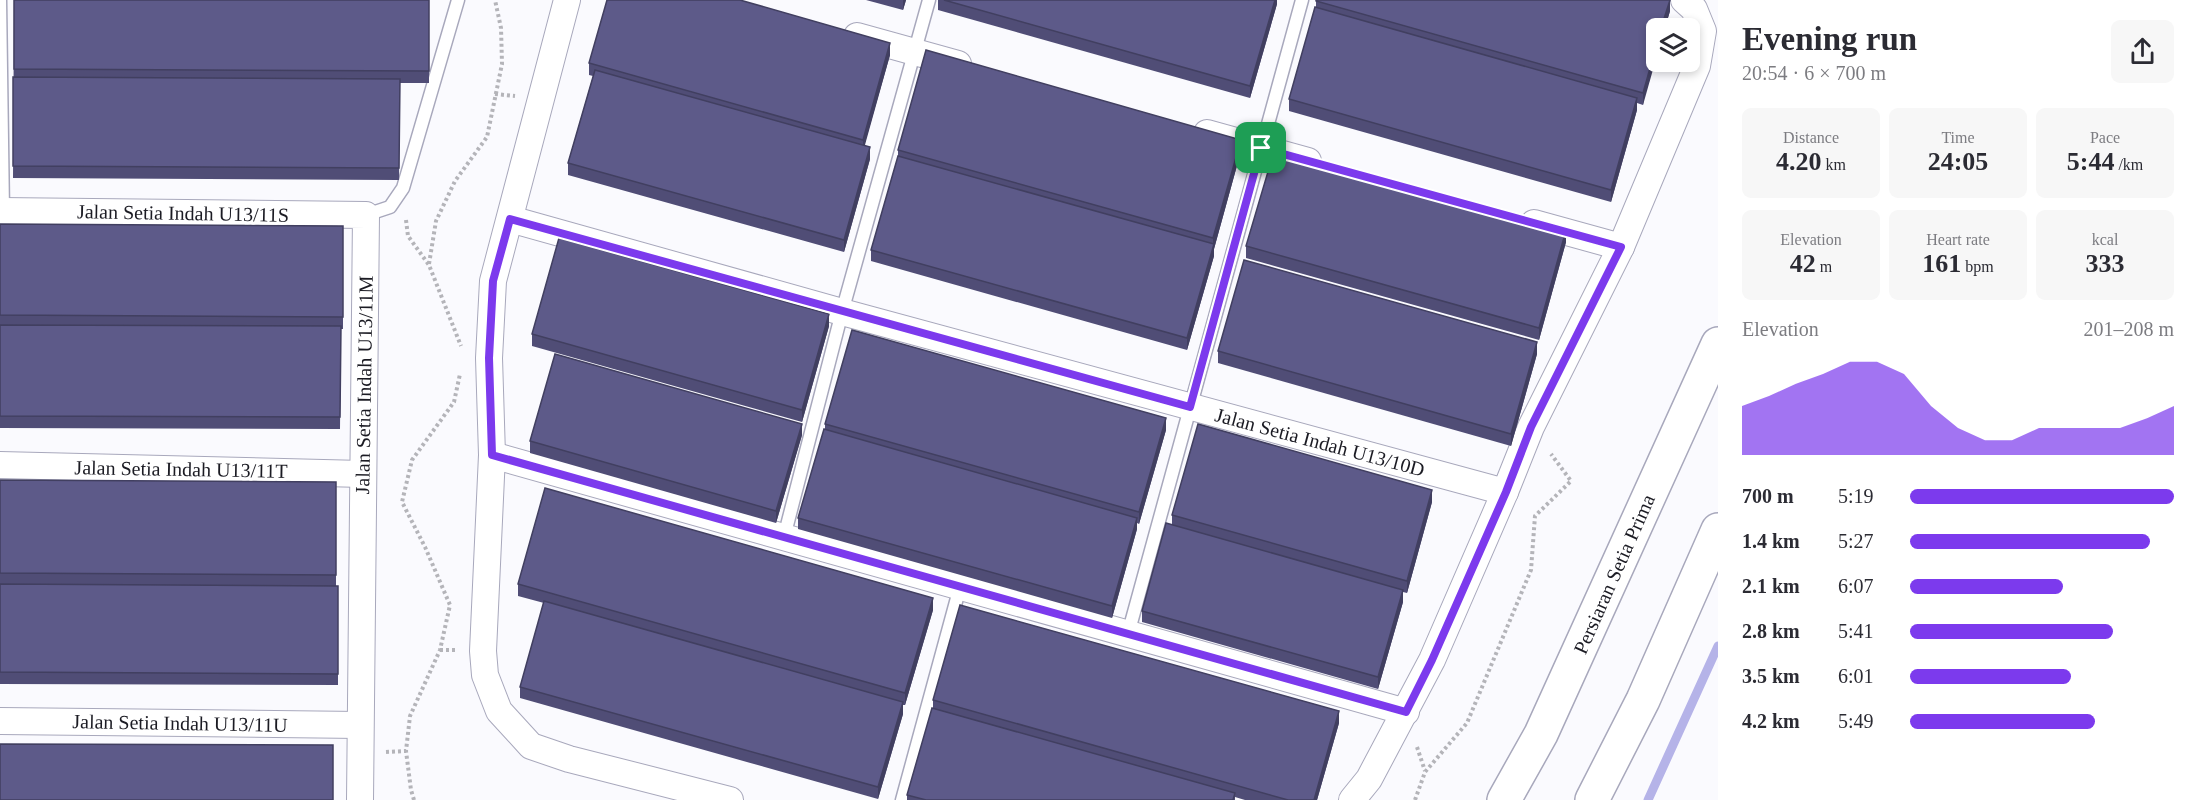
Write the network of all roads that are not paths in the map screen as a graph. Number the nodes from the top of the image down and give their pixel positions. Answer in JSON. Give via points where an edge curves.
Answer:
{"nodes":[{"id":1,"x":0,"y":0,"type":"edge"},
{"id":2,"x":458,"y":0,"type":"edge"},
{"id":3,"x":567,"y":0,"type":"edge"},
{"id":4,"x":929,"y":0,"type":"edge"},
{"id":5,"x":1302,"y":0,"type":"edge"},
{"id":6,"x":1689,"y":4,"type":"edge"},
{"id":7,"x":835,"y":30,"type":"edge"},
{"id":8,"x":914,"y":52,"type":"junction"},
{"id":9,"x":984,"y":71,"type":"edge"},
{"id":10,"x":1180,"y":125,"type":"edge"},
{"id":11,"x":1261,"y":148,"type":"junction"},
{"id":12,"x":1328,"y":166,"type":"edge"},
{"id":13,"x":1,"y":211,"type":"edge"},
{"id":14,"x":366,"y":215,"type":"junction"},
{"id":15,"x":1508,"y":216,"type":"edge"},
{"id":16,"x":510,"y":219,"type":"junction"},
{"id":17,"x":1621,"y":247,"type":"junction"},
{"id":18,"x":842,"y":312,"type":"junction"},
{"id":19,"x":1718,"y":344,"type":"edge"},
{"id":20,"x":1190,"y":407,"type":"junction"},
{"id":21,"x":492,"y":455,"type":"junction"},
{"id":22,"x":0,"y":465,"type":"edge"},
{"id":23,"x":363,"y":474,"type":"junction"},
{"id":24,"x":1506,"y":492,"type":"junction"},
{"id":25,"x":1718,"y":530,"type":"edge"},
{"id":26,"x":784,"y":537,"type":"junction"},
{"id":27,"x":960,"y":586,"type":"junction"},
{"id":28,"x":1128,"y":634,"type":"junction"},
{"id":29,"x":1406,"y":712,"type":"junction"},
{"id":30,"x":0,"y":721,"type":"edge"},
{"id":31,"x":360,"y":725,"type":"junction"},
{"id":32,"x":360,"y":800,"type":"edge"},
{"id":33,"x":730,"y":800,"type":"edge"},
{"id":34,"x":902,"y":800,"type":"edge"},
{"id":35,"x":1352,"y":800,"type":"edge"},
{"id":36,"x":1504,"y":800,"type":"edge"},
{"id":37,"x":1592,"y":800,"type":"edge"}],
"edges":[{"from":1,"to":13,"type":"lane"},
{"from":2,"to":14,"type":"lane","via":[[403,188],[390,207]]},
{"from":3,"to":16,"type":"street"},
{"from":4,"to":8,"type":"lane"},
{"from":5,"to":11,"type":"lane"},
{"from":6,"to":17,"type":"street","via":[[1703,31],[1697,66]]},
{"from":7,"to":8,"type":"street"},
{"from":8,"to":9,"type":"street"},
{"from":8,"to":18,"type":"lane"},
{"from":10,"to":11,"type":"street"},
{"from":11,"to":12,"type":"street"},
{"from":11,"to":20,"type":"lane"},
{"from":13,"to":14,"type":"street","name":"Jalan Setia Indah U13/11S"},
{"from":14,"to":23,"type":"street","name":"Jalan Setia Indah U13/11M"},
{"from":15,"to":17,"type":"street"},
{"from":16,"to":18,"type":"street","name":"Jalan Setia Indah U13/10D"},
{"from":16,"to":21,"type":"street","via":[[493,281],[489,358]]},
{"from":17,"to":24,"type":"street","via":[[1531,427]]},
{"from":18,"to":20,"type":"street","name":"Jalan Setia Indah U13/10D"},
{"from":18,"to":26,"type":"lane"},
{"from":19,"to":36,"type":"street","name":"Persiaran Setia Prima","via":[[1541,734]]},
{"from":20,"to":24,"type":"street","name":"Jalan Setia Indah U13/10D"},
{"from":20,"to":28,"type":"lane"},
{"from":21,"to":26,"type":"street"},
{"from":21,"to":33,"type":"street","via":[[483,651],[485,675],[499,711],[531,746]]},
{"from":22,"to":23,"type":"street","name":"Jalan Setia Indah U13/11T"},
{"from":23,"to":31,"type":"street","name":"Jalan Setia Indah U13/11M"},
{"from":24,"to":29,"type":"street"},
{"from":25,"to":37,"type":"street","via":[[1643,700]]},
{"from":26,"to":27,"type":"street"},
{"from":27,"to":28,"type":"street"},
{"from":27,"to":34,"type":"lane"},
{"from":28,"to":29,"type":"street"},
{"from":29,"to":35,"type":"street","via":[[1369,779]]},
{"from":30,"to":31,"type":"street","name":"Jalan Setia Indah U13/11U"},
{"from":31,"to":32,"type":"street","name":"Jalan Setia Indah U13/11M"}]}
